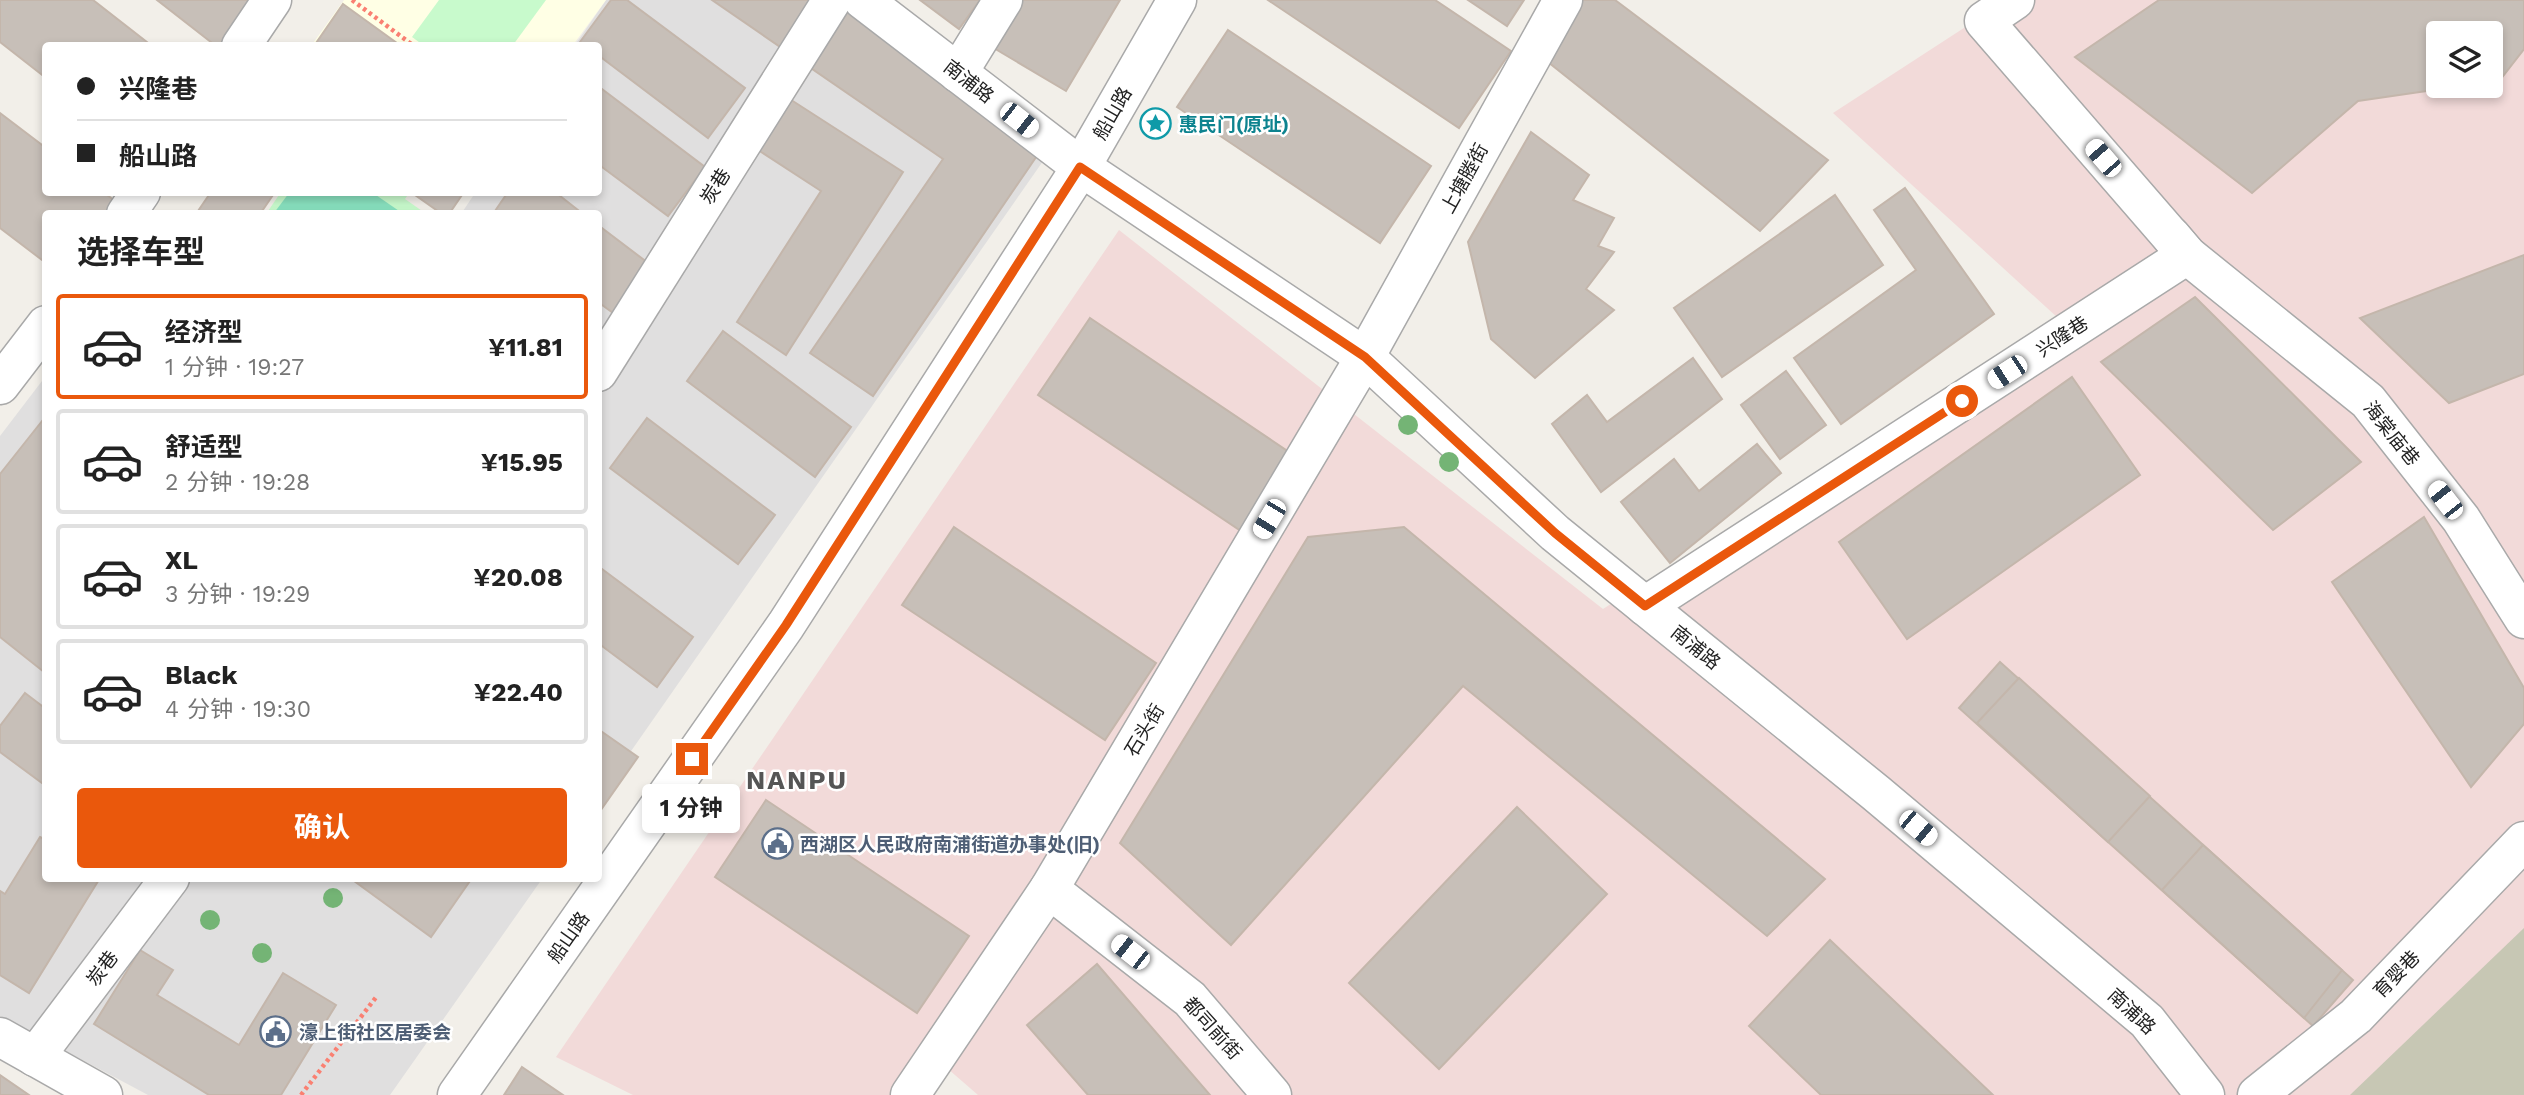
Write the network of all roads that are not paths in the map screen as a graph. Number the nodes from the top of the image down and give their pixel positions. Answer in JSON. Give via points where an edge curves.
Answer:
{"nodes":[{"id":1,"x":272,"y":0,"type":"edge"},
{"id":2,"x":832,"y":0,"type":"edge"},
{"id":3,"x":863,"y":0,"type":"edge"},
{"id":4,"x":1003,"y":0,"type":"edge"},
{"id":5,"x":1177,"y":0,"type":"edge"},
{"id":6,"x":1563,"y":0,"type":"edge"},
{"id":7,"x":2000,"y":11,"type":"edge"},
{"id":8,"x":244,"y":42,"type":"edge"},
{"id":9,"x":958,"y":73,"type":"junction"},
{"id":10,"x":1080,"y":167,"type":"junction"},
{"id":11,"x":2188,"y":255,"type":"junction"},
{"id":12,"x":42,"y":330,"type":"edge"},
{"id":13,"x":1365,"y":357,"type":"junction"},
{"id":14,"x":602,"y":366,"type":"edge"},
{"id":15,"x":0,"y":385,"type":"edge"},
{"id":16,"x":1645,"y":606,"type":"junction"},
{"id":17,"x":2524,"y":620,"type":"edge"},
{"id":18,"x":2524,"y":841,"type":"edge"},
{"id":19,"x":167,"y":882,"type":"edge"},
{"id":20,"x":1049,"y":889,"type":"junction"},
{"id":21,"x":0,"y":1037,"type":"edge"},
{"id":22,"x":35,"y":1057,"type":"junction"},
{"id":23,"x":103,"y":1095,"type":"edge"},
{"id":24,"x":457,"y":1095,"type":"edge"},
{"id":25,"x":910,"y":1095,"type":"edge"},
{"id":26,"x":1272,"y":1095,"type":"edge"},
{"id":27,"x":2204,"y":1095,"type":"edge"},
{"id":28,"x":2257,"y":1095,"type":"edge"}],
"edges":[{"from":1,"to":8,"type":"street"},
{"from":2,"to":14,"type":"street","name":"炭巷"},
{"from":3,"to":9,"type":"street","name":"南浦路"},
{"from":4,"to":9,"type":"street"},
{"from":5,"to":10,"type":"street","name":"船山路"},
{"from":6,"to":13,"type":"street","name":"上塘塍街"},
{"from":7,"to":11,"type":"street","name":"海棠庙巷"},
{"from":9,"to":10,"type":"street","name":"南浦路"},
{"from":10,"to":13,"type":"street","name":"南浦路"},
{"from":10,"to":24,"type":"street","name":"船山路","via":[[786,625]]},
{"from":11,"to":16,"type":"street","name":"兴隆巷"},
{"from":11,"to":17,"type":"street","name":"海棠庙巷","via":[[2368,401],[2461,519]]},
{"from":12,"to":15,"type":"street"},
{"from":13,"to":16,"type":"street","name":"南浦路","via":[[1555,533]]},
{"from":13,"to":20,"type":"street","name":"石头街"},
{"from":16,"to":27,"type":"street","name":"南浦路","via":[[2147,1021]]},
{"from":18,"to":28,"type":"street","name":"育婴巷","via":[[2356,1016]]},
{"from":19,"to":22,"type":"street","name":"炭巷"},
{"from":20,"to":25,"type":"street","name":"石头街"},
{"from":20,"to":26,"type":"street","name":"都司前街","via":[[1190,999]]},
{"from":21,"to":22,"type":"street"},
{"from":22,"to":23,"type":"street"}]}
